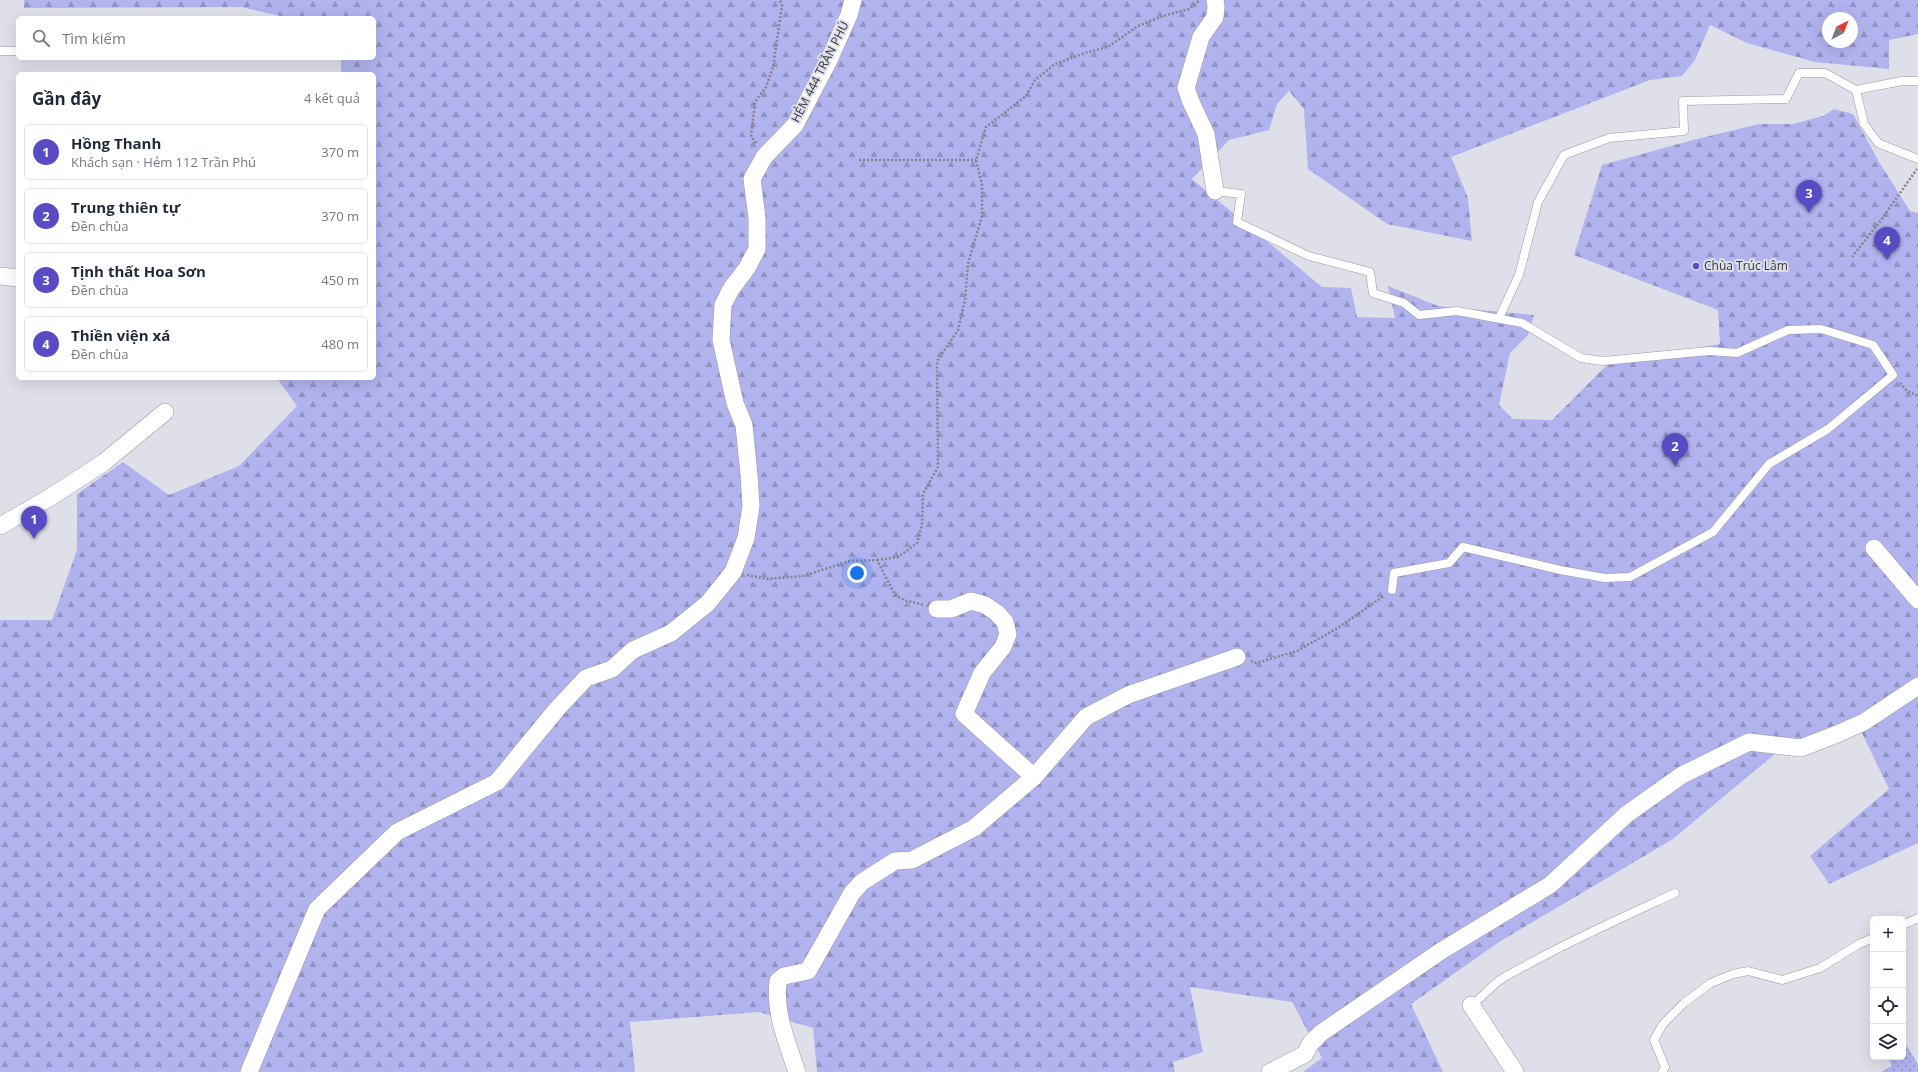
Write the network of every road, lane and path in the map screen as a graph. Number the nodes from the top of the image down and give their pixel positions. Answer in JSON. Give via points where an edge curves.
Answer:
{"nodes":[{"id":1,"x":780,"y":0,"type":"edge"},
{"id":2,"x":853,"y":0,"type":"edge"},
{"id":3,"x":1201,"y":0,"type":"edge"},
{"id":4,"x":1215,"y":0,"type":"edge"},
{"id":5,"x":0,"y":51,"type":"edge"},
{"id":6,"x":16,"y":51,"type":"edge"},
{"id":7,"x":1918,"y":81,"type":"edge"},
{"id":8,"x":1856,"y":90,"type":"junction"},
{"id":9,"x":764,"y":157,"type":"junction"},
{"id":10,"x":1918,"y":159,"type":"edge"},
{"id":11,"x":859,"y":160,"type":"dead end"},
{"id":12,"x":976,"y":160,"type":"junction"},
{"id":13,"x":1918,"y":167,"type":"edge"},
{"id":14,"x":1215,"y":191,"type":"joint"},
{"id":15,"x":1852,"y":257,"type":"dead end"},
{"id":16,"x":0,"y":276,"type":"edge"},
{"id":17,"x":16,"y":278,"type":"edge"},
{"id":18,"x":1499,"y":318,"type":"junction"},
{"id":19,"x":1893,"y":375,"type":"junction"},
{"id":20,"x":1918,"y":396,"type":"edge"},
{"id":21,"x":165,"y":412,"type":"dead end"},
{"id":22,"x":0,"y":526,"type":"edge"},
{"id":23,"x":1874,"y":548,"type":"dead end"},
{"id":24,"x":877,"y":560,"type":"junction"},
{"id":25,"x":733,"y":572,"type":"junction"},
{"id":26,"x":1392,"y":590,"type":"joint"},
{"id":27,"x":1918,"y":600,"type":"edge"},
{"id":28,"x":937,"y":609,"type":"joint"},
{"id":29,"x":1237,"y":657,"type":"joint"},
{"id":30,"x":1918,"y":686,"type":"edge"},
{"id":31,"x":1034,"y":777,"type":"junction"},
{"id":32,"x":1675,"y":893,"type":"dead end"},
{"id":33,"x":1918,"y":918,"type":"edge"},
{"id":34,"x":1906,"y":924,"type":"edge"},
{"id":35,"x":1870,"y":939,"type":"edge"},
{"id":36,"x":1470,"y":1005,"type":"joint"},
{"id":37,"x":249,"y":1072,"type":"edge"},
{"id":38,"x":797,"y":1072,"type":"edge"},
{"id":39,"x":1270,"y":1072,"type":"edge"},
{"id":40,"x":1515,"y":1072,"type":"edge"},
{"id":41,"x":1662,"y":1072,"type":"edge"}],
"edges":[{"from":1,"to":9,"type":"path","via":[[782,6],[773,67],[766,87],[755,102],[751,136]]},
{"from":2,"to":9,"type":"street","name":"HẺM 444 TRẦN PHÚ","via":[[829,60],[795,125]]},
{"from":3,"to":12,"type":"path","via":[[1189,9],[1138,26],[1108,47],[1055,64],[1035,80],[1026,96],[986,127]]},
{"from":4,"to":14,"type":"street","via":[[1216,17],[1200,37],[1186,88],[1206,134]]},
{"from":5,"to":6,"type":"lane"},
{"from":7,"to":8,"type":"lane","via":[[1902,81]]},
{"from":8,"to":10,"type":"lane","via":[[1864,124],[1878,143]]},
{"from":8,"to":18,"type":"lane","via":[[1825,74],[1799,73],[1786,99],[1682,101],[1684,131],[1609,138],[1564,155],[1538,202],[1519,276]]},
{"from":9,"to":25,"type":"street","name":"HẺM 444 TRẦN PHÚ","via":[[752,179],[757,218],[757,249],[723,305],[721,340],[735,404],[744,425],[750,475],[751,506],[746,538]]},
{"from":11,"to":12,"type":"path"},
{"from":12,"to":24,"type":"path","via":[[982,185],[982,216],[968,264],[966,300],[958,330],[937,361],[938,467],[923,494],[922,524],[917,543],[898,557]]},
{"from":13,"to":15,"type":"path"},
{"from":14,"to":18,"type":"lane","via":[[1241,194],[1237,222],[1309,256],[1370,272],[1373,293],[1404,303],[1419,315],[1457,311]]},
{"from":16,"to":17,"type":"street"},
{"from":18,"to":19,"type":"lane","via":[[1522,323],[1581,358],[1603,361],[1708,351],[1737,353],[1788,330],[1821,328],[1874,345]]},
{"from":19,"to":20,"type":"path","via":[[1907,391]]},
{"from":19,"to":26,"type":"lane","via":[[1828,429],[1769,464],[1713,532],[1630,577],[1605,578],[1463,548],[1449,563],[1394,573]]},
{"from":21,"to":22,"type":"street","via":[[104,463]]},
{"from":23,"to":27,"type":"street"},
{"from":24,"to":25,"type":"path","via":[[850,561],[803,576],[767,579]]},
{"from":24,"to":28,"type":"path","via":[[895,595]]},
{"from":25,"to":37,"type":"street","via":[[708,603],[671,633],[633,650],[612,669],[586,678],[557,709],[498,782],[397,832],[317,909]]},
{"from":26,"to":29,"type":"path","via":[[1336,629],[1297,651],[1256,663]]},
{"from":28,"to":31,"type":"street","via":[[951,609],[971,601],[985,605],[1005,622],[1008,634],[1003,647],[982,673],[964,714]]},
{"from":29,"to":31,"type":"street","via":[[1128,695],[1086,717]]},
{"from":30,"to":39,"type":"street","via":[[1864,722],[1801,748],[1749,742],[1682,775],[1627,814],[1550,885],[1441,950],[1321,1033],[1310,1044],[1305,1054]]},
{"from":31,"to":38,"type":"street","via":[[974,828],[912,860],[895,861],[862,882],[852,893],[808,971],[784,976],[778,981],[776,1002],[784,1036]]},
{"from":32,"to":36,"type":"lane","via":[[1577,938],[1501,979],[1480,1000]]},
{"from":33,"to":34,"type":"lane"},
{"from":35,"to":41,"type":"lane","via":[[1820,968],[1782,980],[1748,971],[1711,983],[1679,1007],[1663,1024],[1654,1040],[1665,1067]]},
{"from":36,"to":40,"type":"street"}]}
